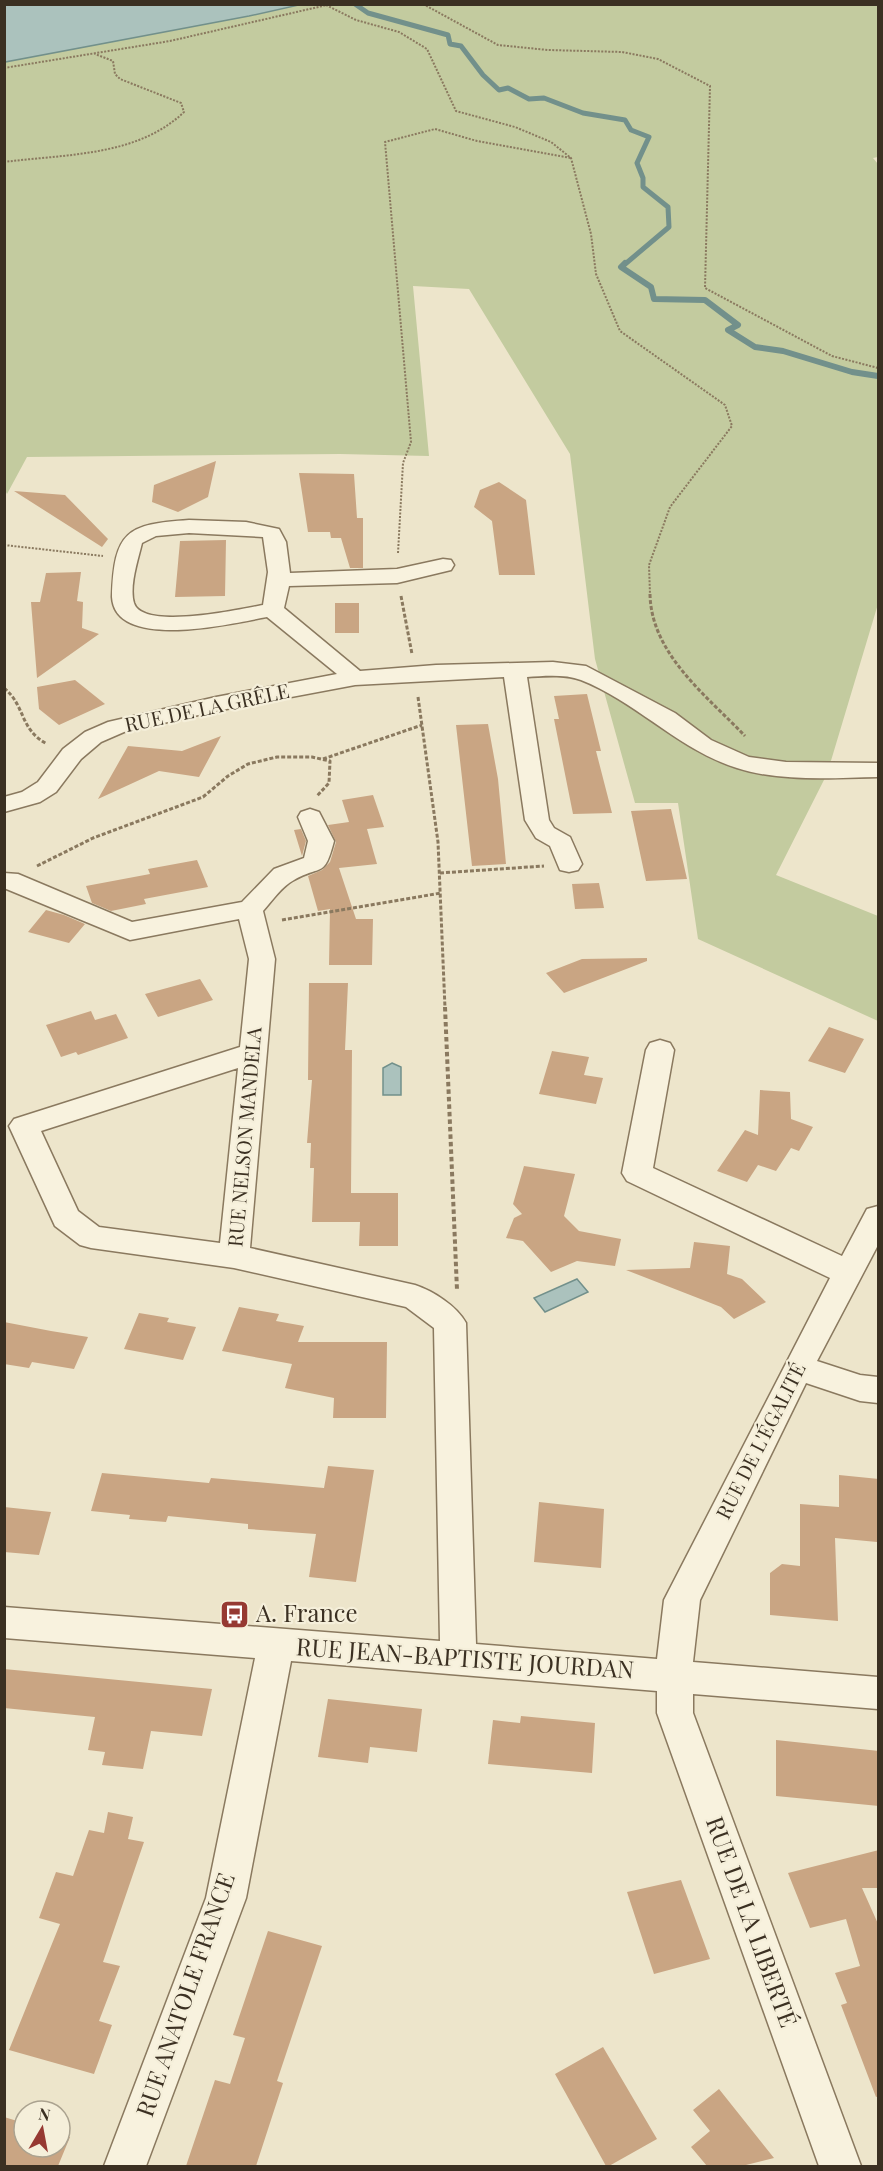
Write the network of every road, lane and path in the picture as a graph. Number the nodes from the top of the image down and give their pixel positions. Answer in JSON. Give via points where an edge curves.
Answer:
{"nodes":[{"id":1,"x":423,"y":4,"type":"edge"},
{"id":2,"x":327,"y":5,"type":"edge"},
{"id":3,"x":94,"y":54,"type":"junction"},
{"id":4,"x":4,"y":68,"type":"edge"},
{"id":5,"x":571,"y":158,"type":"junction"},
{"id":6,"x":4,"y":162,"type":"edge"},
{"id":7,"x":879,"y":368,"type":"edge"},
{"id":8,"x":4,"y":545,"type":"edge"},
{"id":9,"x":128,"y":556,"type":"junction"},
{"id":10,"x":443,"y":565,"type":"dead end"},
{"id":11,"x":397,"y":576,"type":"junction"},
{"id":12,"x":278,"y":580,"type":"junction"},
{"id":13,"x":272,"y":610,"type":"junction"},
{"id":14,"x":514,"y":670,"type":"junction"},
{"id":15,"x":426,"y":672,"type":"junction"},
{"id":16,"x":355,"y":678,"type":"junction"},
{"id":17,"x":4,"y":688,"type":"edge"},
{"id":18,"x":422,"y":725,"type":"junction"},
{"id":19,"x":751,"y":741,"type":"dead end"},
{"id":20,"x":72,"y":754,"type":"junction"},
{"id":21,"x":322,"y":759,"type":"junction"},
{"id":22,"x":879,"y":770,"type":"edge"},
{"id":23,"x":4,"y":805,"type":"edge"},
{"id":24,"x":310,"y":817,"type":"joint"},
{"id":25,"x":569,"y":864,"type":"joint"},
{"id":26,"x":440,"y":873,"type":"junction"},
{"id":27,"x":9,"y":880,"type":"joint"},
{"id":28,"x":441,"y":893,"type":"junction"},
{"id":29,"x":252,"y":917,"type":"junction"},
{"id":30,"x":660,"y":1050,"type":"dead end"},
{"id":31,"x":253,"y":1053,"type":"junction"},
{"id":32,"x":879,"y":1218,"type":"edge"},
{"id":33,"x":234,"y":1256,"type":"junction"},
{"id":34,"x":849,"y":1273,"type":"junction"},
{"id":35,"x":450,"y":1323,"type":"junction"},
{"id":36,"x":798,"y":1367,"type":"junction"},
{"id":37,"x":879,"y":1389,"type":"edge"},
{"id":38,"x":4,"y":1622,"type":"edge"},
{"id":39,"x":274,"y":1644,"type":"junction"},
{"id":40,"x":458,"y":1658,"type":"junction"},
{"id":41,"x":675,"y":1675,"type":"junction"},
{"id":42,"x":879,"y":1692,"type":"edge"},
{"id":43,"x":125,"y":2166,"type":"edge"},
{"id":44,"x":840,"y":2166,"type":"edge"}],
"edges":[{"from":1,"to":7,"type":"path","via":[[498,45],[622,51],[658,59],[710,86],[705,288],[832,356]]},
{"from":2,"to":3,"type":"path"},
{"from":2,"to":5,"type":"path","via":[[356,20],[399,32],[427,49],[456,111],[515,127],[551,142]]},
{"from":3,"to":4,"type":"path"},
{"from":3,"to":6,"type":"path","via":[[113,61],[116,76],[126,84],[181,102],[184,112],[176,123],[140,140]]},
{"from":5,"to":11,"type":"path","via":[[435,129],[385,142],[411,441],[403,463]]},
{"from":5,"to":19,"type":"path","via":[[591,234],[596,274],[620,331],[725,405],[732,426],[670,507],[650,565],[650,609],[667,651]]},
{"from":8,"to":9,"type":"path"},
{"from":9,"to":12,"type":"street","via":[[135,536],[146,531],[261,529],[272,534],[276,543]]},
{"from":9,"to":13,"type":"street","via":[[123,603],[128,614],[138,620],[170,625]]},
{"from":10,"to":11,"type":"street"},
{"from":11,"to":12,"type":"street"},
{"from":11,"to":15,"type":"path"},
{"from":12,"to":13,"type":"street","via":[[279,596]]},
{"from":13,"to":16,"type":"street"},
{"from":14,"to":15,"type":"street","name":"RUE DE LA GRÊLE"},
{"from":14,"to":22,"type":"street","name":"RUE DE LA GRÊLE","via":[[586,673],[667,718],[704,745],[744,763],[786,769]]},
{"from":14,"to":25,"type":"street","via":[[537,820],[545,833],[561,842]]},
{"from":15,"to":16,"type":"street","name":"RUE DE LA GRÊLE"},
{"from":15,"to":18,"type":"path"},
{"from":16,"to":20,"type":"street","name":"RUE DE LA GRÊLE","via":[[143,719],[93,737]]},
{"from":17,"to":20,"type":"path","via":[[15,698],[28,733]]},
{"from":18,"to":21,"type":"path"},
{"from":18,"to":26,"type":"path"},
{"from":20,"to":23,"type":"street","name":"RUE DE LA GRÊLE","via":[[46,787],[31,797]]},
{"from":21,"to":24,"type":"path","via":[[330,760],[329,783],[310,803]]},
{"from":21,"to":27,"type":"path","via":[[278,757],[248,764],[203,797],[93,838]]},
{"from":24,"to":29,"type":"street","via":[[321,841],[315,863],[283,875]]},
{"from":25,"to":26,"type":"path"},
{"from":26,"to":28,"type":"path"},
{"from":27,"to":29,"type":"street","via":[[130,931]]},
{"from":28,"to":29,"type":"path"},
{"from":28,"to":35,"type":"path","via":[[458,1286]]},
{"from":29,"to":31,"type":"street","name":"RUE NELSON MANDELA","via":[[262,959]]},
{"from":30,"to":34,"type":"street","via":[[637,1173]]},
{"from":31,"to":33,"type":"street","name":"RUE NELSON MANDELA"},
{"from":31,"to":33,"type":"street","via":[[24,1126],[66,1218],[91,1237]]},
{"from":32,"to":34,"type":"street","name":"RUE DE L'ÉGALITÉ"},
{"from":33,"to":35,"type":"street","name":"RUE NELSON MANDELA","via":[[415,1297]]},
{"from":34,"to":36,"type":"street","name":"RUE DE L'ÉGALITÉ"},
{"from":35,"to":40,"type":"street"},
{"from":36,"to":37,"type":"street","via":[[860,1388]]},
{"from":36,"to":41,"type":"street","name":"RUE DE L'ÉGALITÉ","via":[[682,1600]]},
{"from":38,"to":39,"type":"street","name":"RUE JEAN-BAPTISTE JOURDAN"},
{"from":39,"to":40,"type":"street","name":"RUE JEAN-BAPTISTE JOURDAN"},
{"from":39,"to":43,"type":"street","name":"RUE ANATOLE FRANCE","via":[[272,1673],[226,1898]]},
{"from":40,"to":41,"type":"street","name":"RUE JEAN-BAPTISTE JOURDAN"},
{"from":41,"to":42,"type":"street","name":"RUE JEAN-BAPTISTE JOURDAN"},
{"from":41,"to":44,"type":"street","name":"RUE DE LA LIBERTÉ","via":[[675,1713]]}]}
